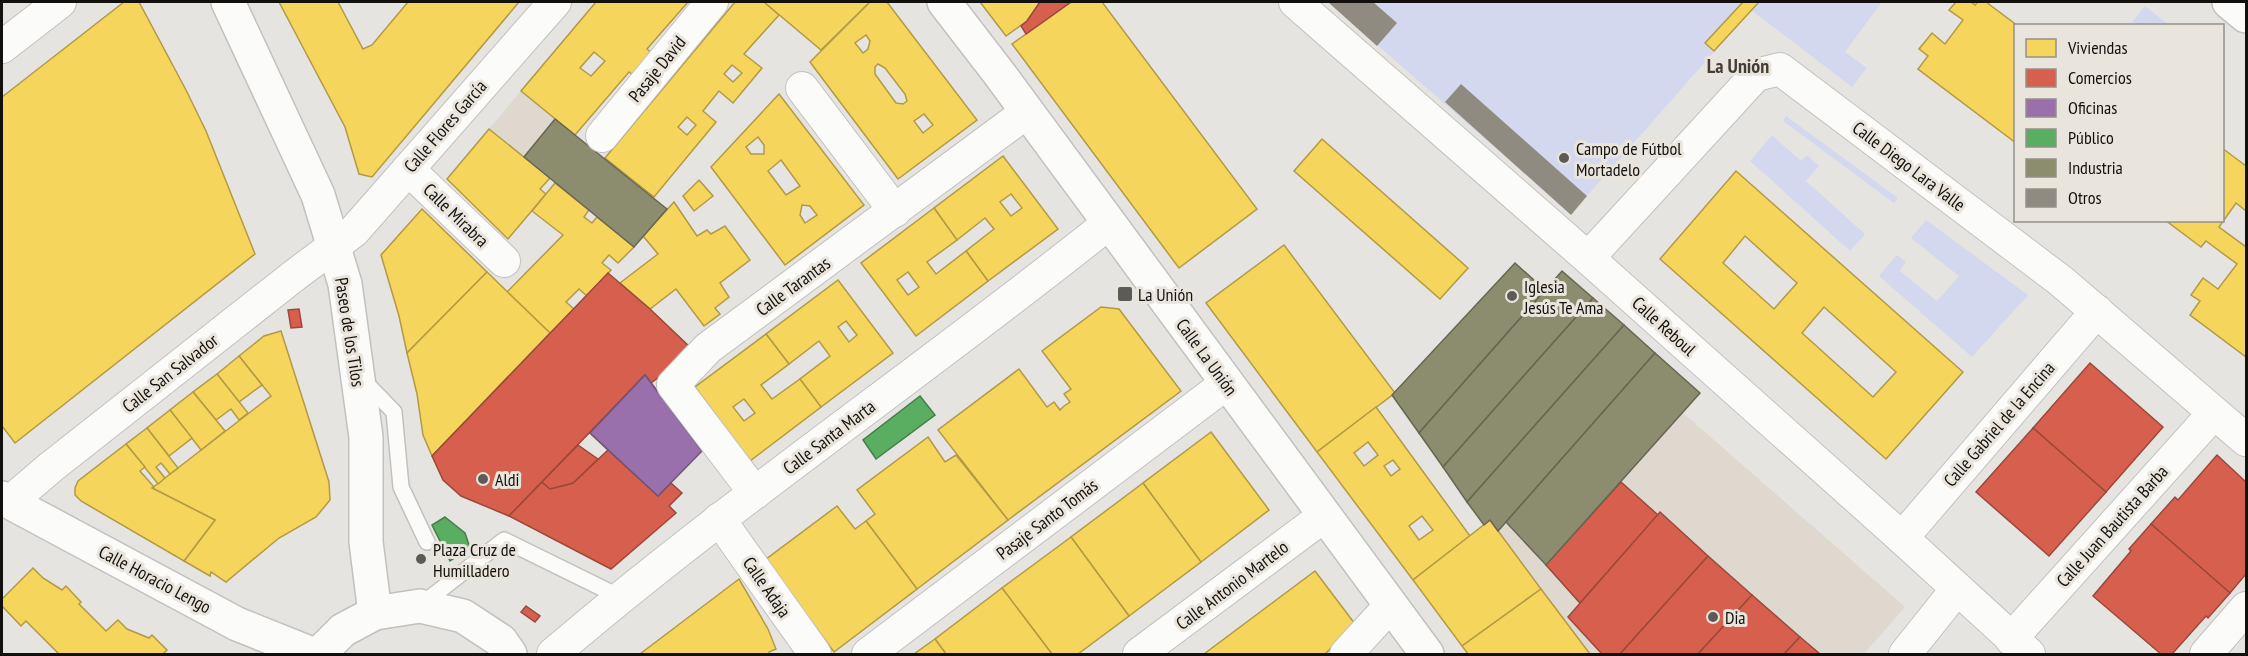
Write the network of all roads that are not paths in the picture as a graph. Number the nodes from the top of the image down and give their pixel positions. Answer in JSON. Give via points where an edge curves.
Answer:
{"nodes":[{"id":1,"x":60,"y":2,"type":"edge"},
{"id":2,"x":228,"y":2,"type":"edge"},
{"id":3,"x":555,"y":2,"type":"edge"},
{"id":4,"x":712,"y":2,"type":"edge"},
{"id":5,"x":944,"y":2,"type":"edge"},
{"id":6,"x":1295,"y":2,"type":"edge"},
{"id":7,"x":2229,"y":2,"type":"edge"},
{"id":8,"x":2247,"y":16,"type":"edge"},
{"id":9,"x":2,"y":47,"type":"edge"},
{"id":10,"x":802,"y":88,"type":"dead end"},
{"id":11,"x":1027,"y":112,"type":"junction"},
{"id":12,"x":602,"y":136,"type":"dead end"},
{"id":13,"x":408,"y":169,"type":"junction"},
{"id":14,"x":895,"y":211,"type":"junction"},
{"id":15,"x":1109,"y":223,"type":"junction"},
{"id":16,"x":333,"y":248,"type":"junction"},
{"id":17,"x":1588,"y":258,"type":"junction"},
{"id":18,"x":504,"y":261,"type":"dead end"},
{"id":19,"x":2097,"y":311,"type":"junction"},
{"id":20,"x":358,"y":374,"type":"junction"},
{"id":21,"x":1227,"y":383,"type":"junction"},
{"id":22,"x":2214,"y":413,"type":"junction"},
{"id":23,"x":2247,"y":440,"type":"edge"},
{"id":24,"x":755,"y":493,"type":"junction"},
{"id":25,"x":4,"y":496,"type":"edge"},
{"id":26,"x":1324,"y":516,"type":"junction"},
{"id":27,"x":719,"y":519,"type":"junction"},
{"id":28,"x":1902,"y":538,"type":"junction"},
{"id":29,"x":427,"y":542,"type":"dead end"},
{"id":30,"x":1957,"y":589,"type":"junction"},
{"id":31,"x":620,"y":597,"type":"junction"},
{"id":32,"x":420,"y":606,"type":"junction"},
{"id":33,"x":1391,"y":606,"type":"junction"},
{"id":34,"x":2247,"y":608,"type":"edge"},
{"id":35,"x":375,"y":613,"type":"junction"},
{"id":36,"x":788,"y":617,"type":"junction"},
{"id":37,"x":2020,"y":647,"type":"edge"},
{"id":38,"x":312,"y":654,"type":"edge"},
{"id":39,"x":319,"y":654,"type":"edge"},
{"id":40,"x":510,"y":654,"type":"edge"},
{"id":41,"x":553,"y":654,"type":"edge"},
{"id":42,"x":791,"y":654,"type":"edge"},
{"id":43,"x":814,"y":654,"type":"edge"},
{"id":44,"x":868,"y":654,"type":"edge"},
{"id":45,"x":1138,"y":654,"type":"edge"},
{"id":46,"x":1346,"y":654,"type":"edge"},
{"id":47,"x":1427,"y":654,"type":"edge"},
{"id":48,"x":1905,"y":654,"type":"edge"},
{"id":49,"x":2206,"y":654,"type":"edge"}],
"edges":[{"from":1,"to":9,"type":"street"},
{"from":2,"to":16,"type":"main road","name":"Paseo de los Tilos","via":[[318,195]]},
{"from":3,"to":13,"type":"street","name":"Calle Flores García"},
{"from":4,"to":12,"type":"street","name":"Pasaje David"},
{"from":5,"to":11,"type":"main road","name":"Calle La Unión"},
{"from":6,"to":17,"type":"street","name":"Calle Reboul"},
{"from":7,"to":8,"type":"main road"},
{"from":10,"to":14,"type":"street"},
{"from":11,"to":14,"type":"street","name":"Calle Tarantas"},
{"from":11,"to":15,"type":"main road","name":"Calle La Unión"},
{"from":13,"to":16,"type":"street","name":"Calle Flores García","via":[[354,231]]},
{"from":13,"to":18,"type":"street","name":"Calle Mirabra"},
{"from":14,"to":24,"type":"street","name":"Calle Tarantas","via":[[708,348],[674,385]]},
{"from":15,"to":21,"type":"main road","name":"Calle La Unión"},
{"from":15,"to":24,"type":"street","name":"Calle Santa Marta"},
{"from":16,"to":20,"type":"main road","name":"Paseo de los Tilos","via":[[345,284]]},
{"from":16,"to":25,"type":"street","name":"Calle San Salvador","via":[[51,467]]},
{"from":17,"to":19,"type":"street","name":"Calle Diego Lara Valle","via":[[1756,75],[1780,69]]},
{"from":17,"to":28,"type":"street","name":"Calle Reboul"},
{"from":19,"to":22,"type":"street","name":"Calle Diego Lara Valle"},
{"from":19,"to":28,"type":"street","name":"Calle Gabriel de la Encina"},
{"from":20,"to":29,"type":"lane","via":[[394,412],[401,487]]},
{"from":20,"to":35,"type":"main road","name":"Paseo de los Tilos","via":[[366,437],[366,542]]},
{"from":21,"to":26,"type":"main road","name":"Calle La Unión"},
{"from":21,"to":44,"type":"street","name":"Pasaje Santo Tomás"},
{"from":22,"to":23,"type":"street","name":"Calle Diego Lara Valle"},
{"from":22,"to":37,"type":"street","name":"Calle Juan Bautista Barba"},
{"from":24,"to":27,"type":"street","name":"Calle Santa Marta"},
{"from":25,"to":38,"type":"main road","name":"Calle Horacio Lengo","via":[[237,624]]},
{"from":26,"to":33,"type":"main road","name":"Calle La Unión"},
{"from":26,"to":45,"type":"street","name":"Calle Antonio Martelo"},
{"from":27,"to":31,"type":"street","name":"Calle Santa Marta"},
{"from":27,"to":36,"type":"street","name":"Calle Adaja"},
{"from":28,"to":30,"type":"street","name":"Calle Reboul"},
{"from":30,"to":37,"type":"street","name":"Calle Reboul"},
{"from":30,"to":48,"type":"street"},
{"from":31,"to":32,"type":"lane","via":[[504,540]]},
{"from":31,"to":41,"type":"street","name":"Calle Santa Marta"},
{"from":32,"to":35,"type":"main road"},
{"from":32,"to":40,"type":"main road","via":[[463,615],[501,640]]},
{"from":33,"to":46,"type":"street"},
{"from":33,"to":47,"type":"main road","name":"Calle La Unión"},
{"from":34,"to":49,"type":"street"},
{"from":35,"to":39,"type":"main road","via":[[343,630]]},
{"from":36,"to":42,"type":"street"},
{"from":36,"to":43,"type":"street","name":"Calle Adaja"}]}
